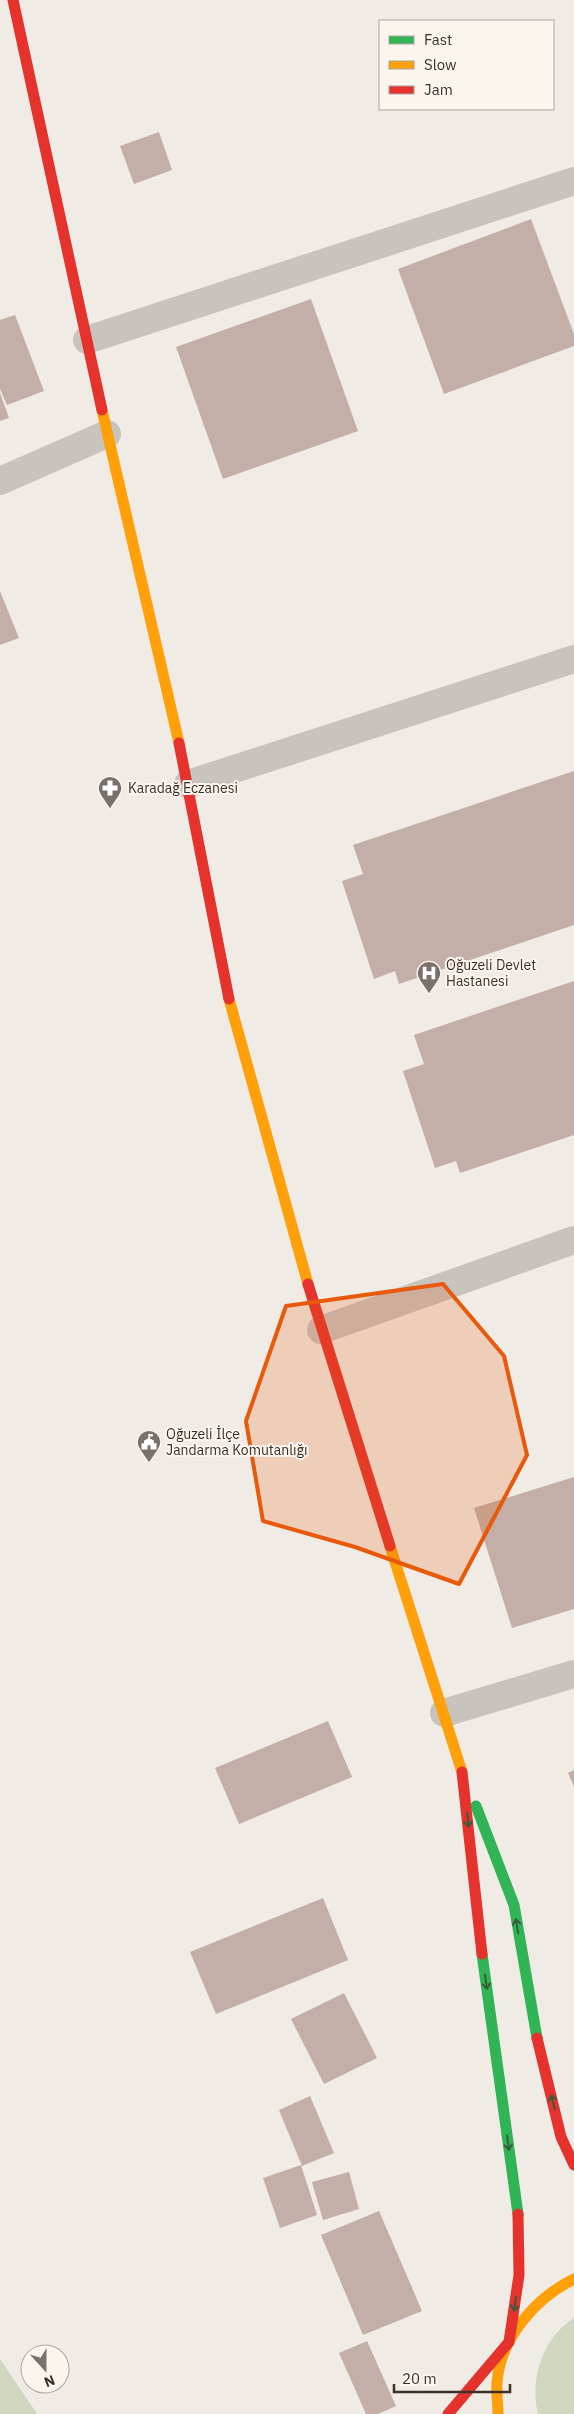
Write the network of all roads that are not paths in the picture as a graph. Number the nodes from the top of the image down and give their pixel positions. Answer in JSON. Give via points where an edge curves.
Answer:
{"nodes":[{"id":1,"x":13,"y":0,"type":"edge"},
{"id":2,"x":574,"y":181,"type":"edge"},
{"id":3,"x":87,"y":340,"type":"junction"},
{"id":4,"x":107,"y":434,"type":"junction"},
{"id":5,"x":0,"y":481,"type":"edge"},
{"id":6,"x":574,"y":659,"type":"edge"},
{"id":7,"x":188,"y":784,"type":"junction"},
{"id":8,"x":574,"y":1240,"type":"edge"},
{"id":9,"x":322,"y":1330,"type":"junction"},
{"id":10,"x":574,"y":1674,"type":"edge"},
{"id":11,"x":444,"y":1714,"type":"junction"},
{"id":12,"x":462,"y":1772,"type":"junction"},
{"id":13,"x":574,"y":2165,"type":"edge"},
{"id":14,"x":574,"y":2279,"type":"edge"},
{"id":15,"x":509,"y":2342,"type":"junction"},
{"id":16,"x":448,"y":2414,"type":"edge"},
{"id":17,"x":498,"y":2414,"type":"edge"}],
"edges":[{"from":1,"to":3,"type":"main road"},
{"from":2,"to":3,"type":"street"},
{"from":3,"to":4,"type":"main road"},
{"from":4,"to":5,"type":"street"},
{"from":4,"to":7,"type":"main road"},
{"from":6,"to":7,"type":"street"},
{"from":7,"to":9,"type":"main road","via":[[230,1004]]},
{"from":8,"to":9,"type":"street"},
{"from":9,"to":11,"type":"main road"},
{"from":10,"to":11,"type":"street"},
{"from":11,"to":12,"type":"main road"},
{"from":13,"to":12,"type":"main road","one_way":true,"via":[[561,2137],[538,2043],[514,1905]]},
{"from":12,"to":15,"type":"main road","one_way":true,"via":[[480,1937],[518,2217],[519,2275]]},
{"from":14,"to":15,"type":"main road","via":[[533,2307]]},
{"from":15,"to":16,"type":"main road"},
{"from":15,"to":17,"type":"main road","via":[[497,2382]]}]}
